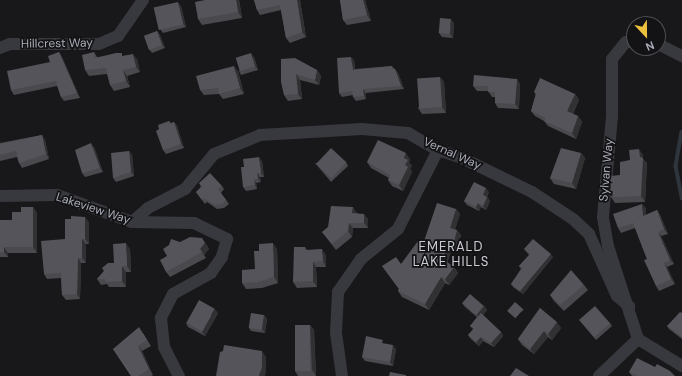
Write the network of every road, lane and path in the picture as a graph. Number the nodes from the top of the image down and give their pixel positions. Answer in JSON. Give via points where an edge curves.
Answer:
{"nodes":[{"id":1,"x":143,"y":0,"type":"edge"},
{"id":2,"x":626,"y":42,"type":"edge"},
{"id":3,"x":0,"y":48,"type":"edge"},
{"id":4,"x":666,"y":48,"type":"edge"},
{"id":5,"x":682,"y":56,"type":"edge"},
{"id":6,"x":438,"y":150,"type":"junction"},
{"id":7,"x":0,"y":196,"type":"edge"},
{"id":8,"x":132,"y":222,"type":"junction"},
{"id":9,"x":629,"y":306,"type":"junction"},
{"id":10,"x":638,"y":339,"type":"junction"},
{"id":11,"x":682,"y":366,"type":"edge"},
{"id":12,"x":178,"y":376,"type":"edge"},
{"id":13,"x":342,"y":376,"type":"edge"},
{"id":14,"x":599,"y":376,"type":"edge"}],
"edges":[{"from":1,"to":3,"type":"street","name":"Hillcrest Way","via":[[118,36],[99,44],[10,44]]},
{"from":2,"to":9,"type":"street","name":"Sylvan Way","via":[[612,59],[612,117],[603,217],[608,246]]},
{"from":4,"to":5,"type":"street"},
{"from":6,"to":8,"type":"street","name":"Vernal Way","via":[[408,133],[362,129],[260,135],[214,154],[186,189],[148,208]]},
{"from":6,"to":9,"type":"street","name":"Vernal Way","via":[[462,158],[532,192],[573,219],[589,234],[617,296]]},
{"from":6,"to":13,"type":"street","via":[[398,229],[360,259],[338,292],[336,333]]},
{"from":7,"to":8,"type":"street","name":"Lakeview Way","via":[[57,195]]},
{"from":8,"to":12,"type":"street","name":"Lakeview Way","via":[[194,222],[227,239],[222,257],[211,273],[173,294],[161,318],[164,347]]},
{"from":9,"to":10,"type":"street","name":"Vernal Way"},
{"from":10,"to":11,"type":"street"},
{"from":10,"to":14,"type":"street"}]}
